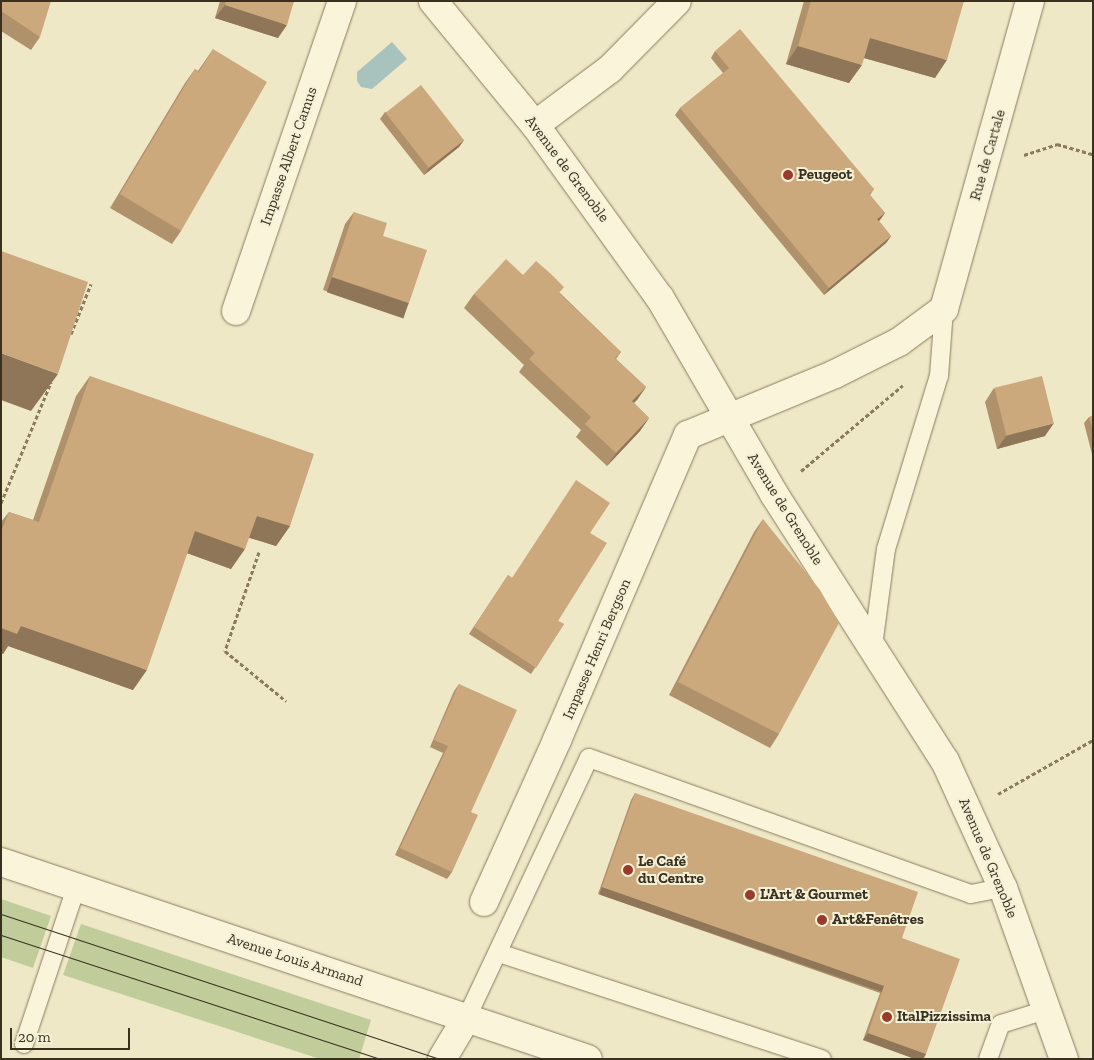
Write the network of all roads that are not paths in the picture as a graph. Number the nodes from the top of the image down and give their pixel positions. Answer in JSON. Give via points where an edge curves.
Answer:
{"nodes":[{"id":1,"x":342,"y":1,"type":"edge"},
{"id":2,"x":433,"y":1,"type":"edge"},
{"id":3,"x":677,"y":1,"type":"edge"},
{"id":4,"x":1030,"y":1,"type":"edge"},
{"id":5,"x":535,"y":125,"type":"junction"},
{"id":6,"x":944,"y":309,"type":"junction"},
{"id":7,"x":236,"y":311,"type":"dead end"},
{"id":8,"x":729,"y":419,"type":"junction"},
{"id":9,"x":873,"y":646,"type":"junction"},
{"id":10,"x":1,"y":862,"type":"edge"},
{"id":11,"x":76,"y":888,"type":"junction"},
{"id":12,"x":1003,"y":888,"type":"junction"},
{"id":13,"x":484,"y":902,"type":"dead end"},
{"id":14,"x":499,"y":953,"type":"junction"},
{"id":15,"x":1046,"y":1010,"type":"junction"},
{"id":16,"x":467,"y":1017,"type":"junction"},
{"id":17,"x":24,"y":1044,"type":"dead end"},
{"id":18,"x":442,"y":1059,"type":"edge"},
{"id":19,"x":588,"y":1059,"type":"edge"},
{"id":20,"x":822,"y":1059,"type":"edge"},
{"id":21,"x":988,"y":1059,"type":"edge"},
{"id":22,"x":1064,"y":1059,"type":"edge"}],
"edges":[{"from":1,"to":7,"type":"street","name":"Impasse Albert Camus"},
{"from":2,"to":5,"type":"street","name":"Avenue de Grenoble"},
{"from":3,"to":5,"type":"street","via":[[610,69]]},
{"from":4,"to":6,"type":"street","name":"Rue de Cartale"},
{"from":5,"to":8,"type":"street","name":"Avenue de Grenoble","via":[[660,298]]},
{"from":6,"to":8,"type":"street","via":[[891,346],[835,374]]},
{"from":6,"to":9,"type":"lane","via":[[938,376],[886,549]]},
{"from":8,"to":9,"type":"street","name":"Avenue de Grenoble"},
{"from":8,"to":13,"type":"street","name":"Impasse Henri Bergson","via":[[688,434],[558,740]]},
{"from":9,"to":12,"type":"street","name":"Avenue de Grenoble","via":[[945,761]]},
{"from":10,"to":11,"type":"street","name":"Avenue Louis Armand"},
{"from":11,"to":16,"type":"street","name":"Avenue Louis Armand"},
{"from":11,"to":17,"type":"lane"},
{"from":12,"to":14,"type":"lane","via":[[971,894],[589,758]]},
{"from":12,"to":15,"type":"street","name":"Avenue de Grenoble"},
{"from":14,"to":16,"type":"lane"},
{"from":14,"to":20,"type":"lane"},
{"from":15,"to":21,"type":"lane","via":[[1001,1024]]},
{"from":15,"to":22,"type":"street","name":"Avenue de Grenoble"},
{"from":16,"to":18,"type":"street"},
{"from":16,"to":19,"type":"street","name":"Avenue Louis Armand"}]}
